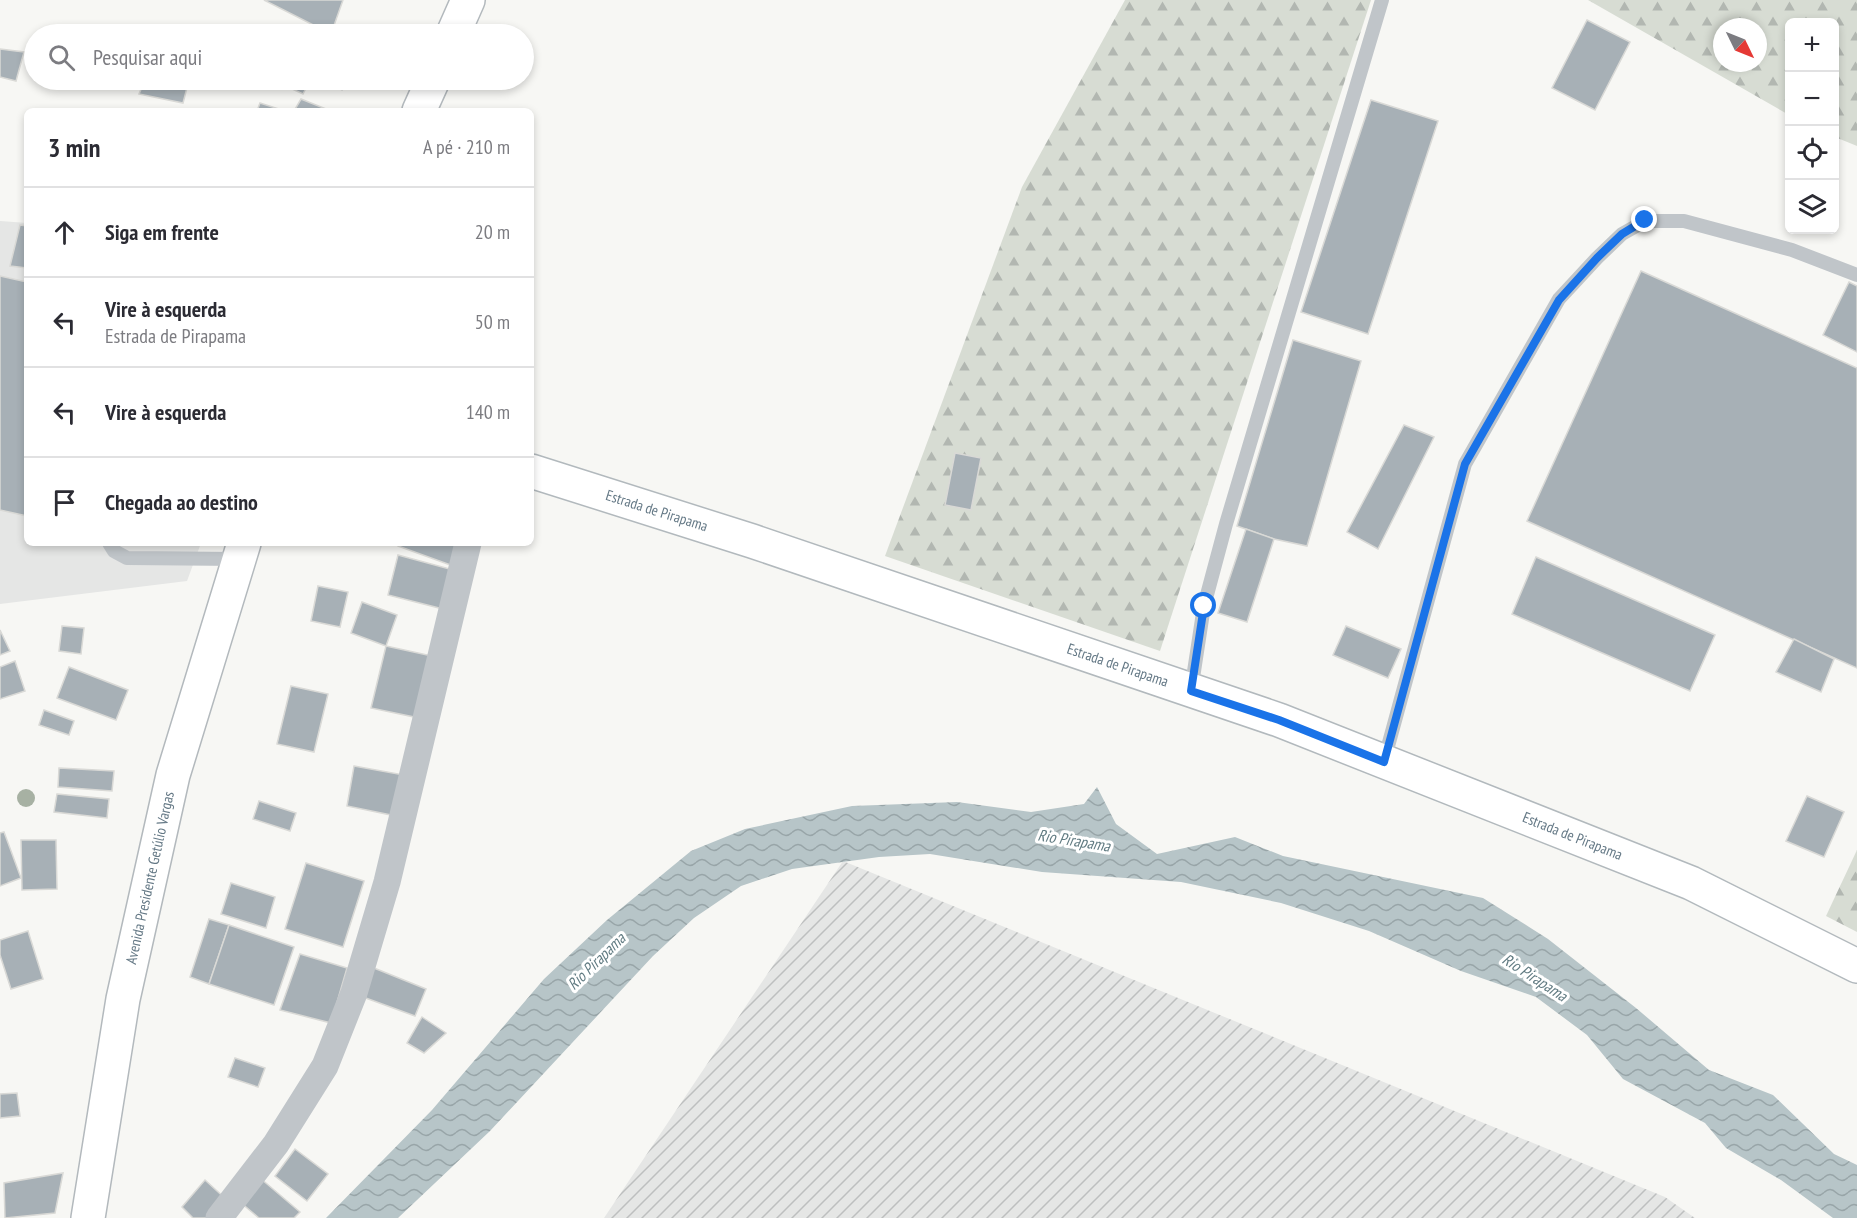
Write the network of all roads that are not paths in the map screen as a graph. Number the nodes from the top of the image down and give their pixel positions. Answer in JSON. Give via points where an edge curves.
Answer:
{"nodes":[{"id":1,"x":468,"y":0,"type":"edge"},
{"id":2,"x":1382,"y":0,"type":"edge"},
{"id":3,"x":457,"y":24,"type":"edge"},
{"id":4,"x":428,"y":90,"type":"edge"},
{"id":5,"x":420,"y":108,"type":"edge"},
{"id":6,"x":1857,"y":275,"type":"edge"},
{"id":7,"x":534,"y":472,"type":"edge"},
{"id":8,"x":111,"y":546,"type":"edge"},
{"id":9,"x":467,"y":546,"type":"edge"},
{"id":10,"x":242,"y":551,"type":"edge"},
{"id":11,"x":1191,"y":691,"type":"junction"},
{"id":12,"x":1384,"y":762,"type":"junction"},
{"id":13,"x":1857,"y":966,"type":"edge"},
{"id":14,"x":88,"y":1218,"type":"edge"},
{"id":15,"x":219,"y":1218,"type":"edge"}],
"edges":[{"from":1,"to":3,"type":"main road"},
{"from":2,"to":11,"type":"lane","via":[[1226,524],[1204,606]]},
{"from":4,"to":5,"type":"main road"},
{"from":6,"to":12,"type":"lane","via":[[1792,250],[1684,221],[1645,220],[1622,234],[1597,258],[1559,300],[1465,464]]},
{"from":7,"to":11,"type":"main road","name":"Estrada de Pirapama","via":[[752,541]]},
{"from":8,"to":10,"type":"lane","via":[[127,558]]},
{"from":9,"to":15,"type":"street","via":[[387,882],[354,993],[325,1066],[276,1144]]},
{"from":10,"to":14,"type":"main road","name":"Avenida Presidente Getúlio Vargas","via":[[173,774],[123,999]]},
{"from":11,"to":12,"type":"main road","name":"Estrada de Pirapama","via":[[1279,720]]},
{"from":12,"to":13,"type":"main road","name":"Estrada de Pirapama","via":[[1691,883]]}]}
